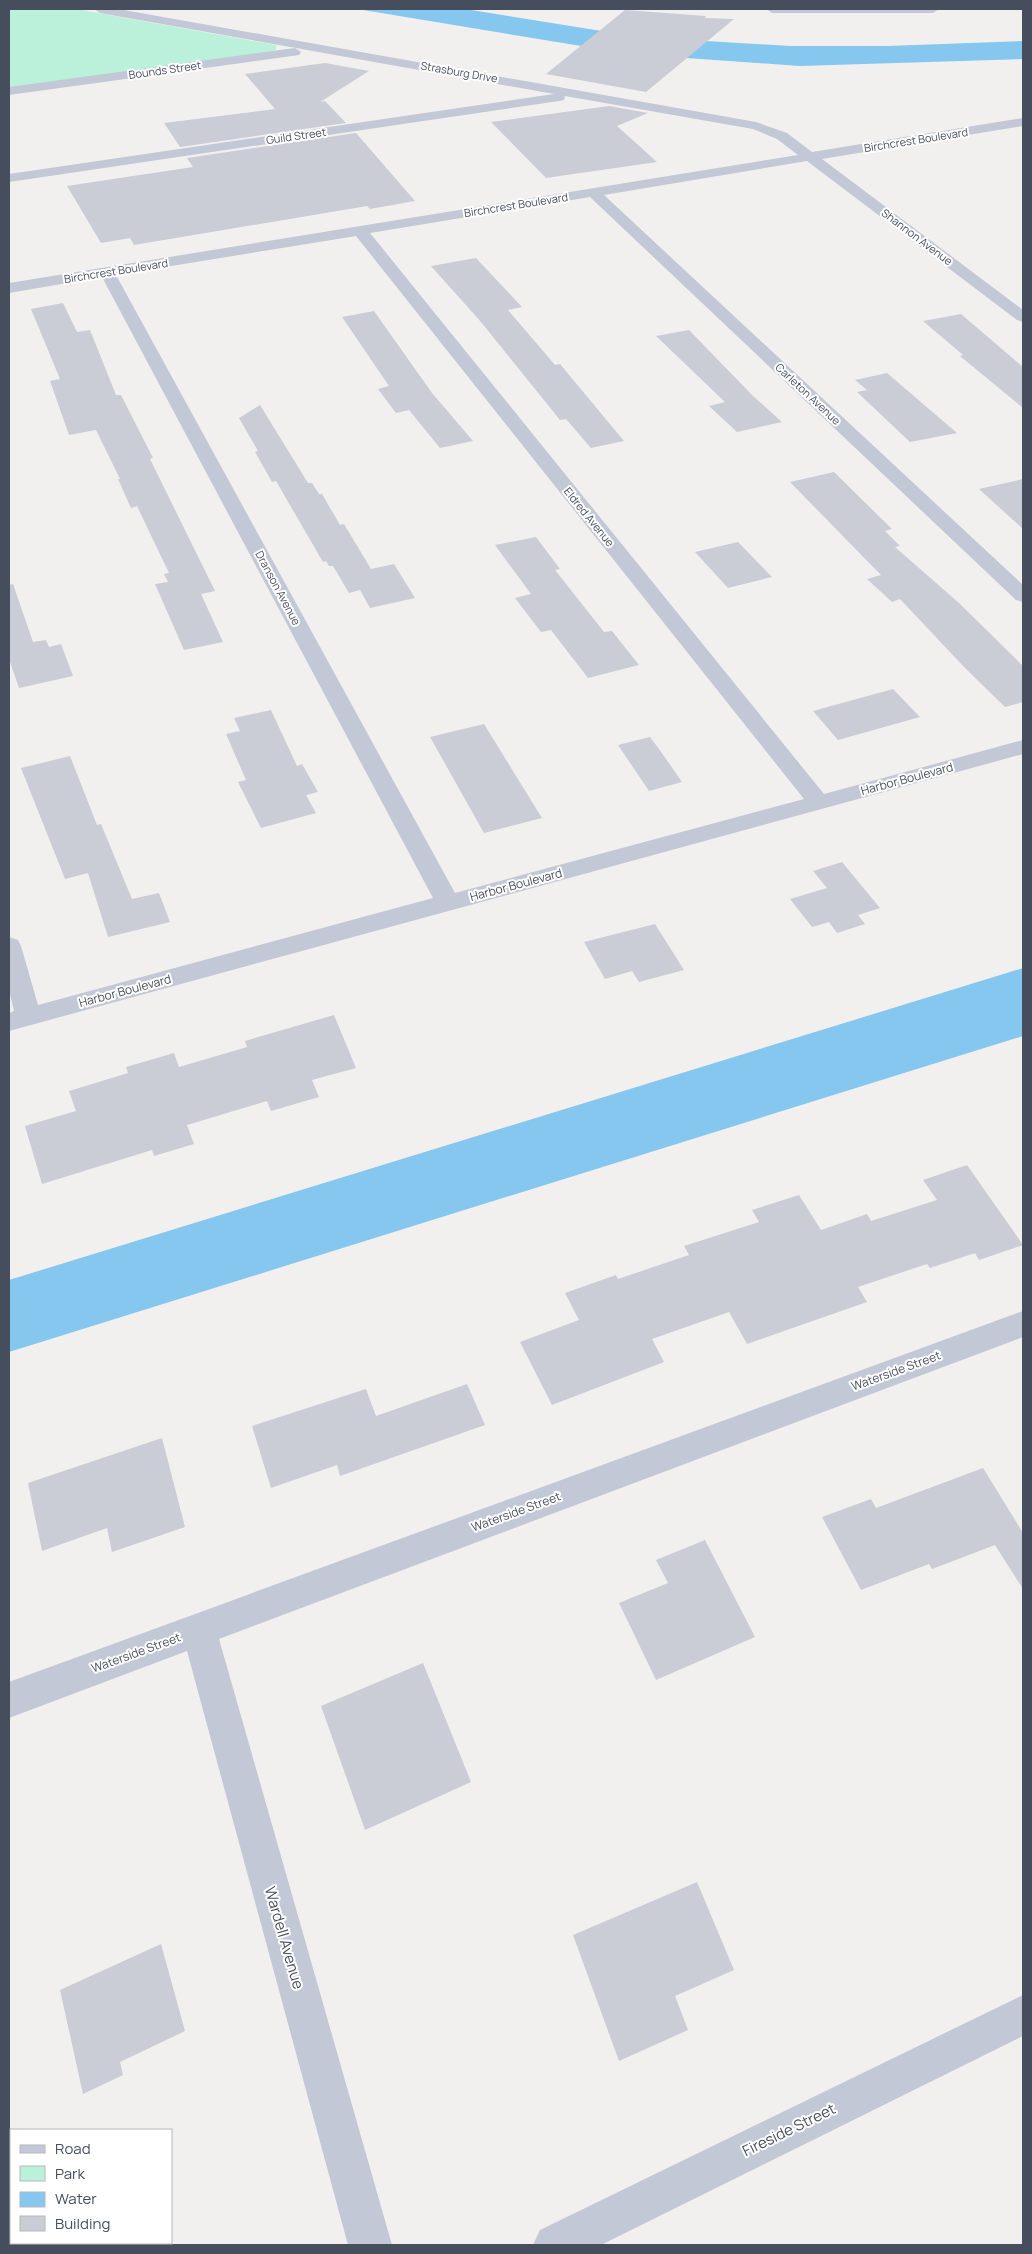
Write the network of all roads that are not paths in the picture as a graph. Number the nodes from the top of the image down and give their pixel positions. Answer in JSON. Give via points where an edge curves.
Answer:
{"nodes":[{"id":1,"x":100,"y":9,"type":"edge"},
{"id":2,"x":772,"y":9,"type":"edge"},
{"id":3,"x":933,"y":9,"type":"edge"},
{"id":4,"x":321,"y":49,"type":"junction"},
{"id":5,"x":9,"y":91,"type":"edge"},
{"id":6,"x":583,"y":94,"type":"junction"},
{"id":7,"x":1020,"y":125,"type":"edge"},
{"id":8,"x":811,"y":157,"type":"junction"},
{"id":9,"x":9,"y":178,"type":"edge"},
{"id":10,"x":594,"y":192,"type":"junction"},
{"id":11,"x":360,"y":231,"type":"junction"},
{"id":12,"x":107,"y":272,"type":"junction"},
{"id":13,"x":9,"y":288,"type":"edge"},
{"id":14,"x":1023,"y":317,"type":"edge"},
{"id":15,"x":1023,"y":596,"type":"edge"},
{"id":16,"x":1023,"y":747,"type":"edge"},
{"id":17,"x":818,"y":803,"type":"junction"},
{"id":18,"x":448,"y":903,"type":"junction"},
{"id":19,"x":9,"y":946,"type":"edge"},
{"id":20,"x":19,"y":1019,"type":"edge"},
{"id":21,"x":1023,"y":1324,"type":"edge"},
{"id":22,"x":199,"y":1630,"type":"junction"},
{"id":23,"x":9,"y":1700,"type":"edge"},
{"id":24,"x":1023,"y":2015,"type":"edge"},
{"id":25,"x":370,"y":2245,"type":"edge"},
{"id":26,"x":554,"y":2245,"type":"edge"}],
"edges":[{"from":1,"to":4,"type":"street","name":"Strasburg Drive"},
{"from":2,"to":3,"type":"street"},
{"from":4,"to":5,"type":"street","name":"Bounds Street"},
{"from":4,"to":6,"type":"street","name":"Strasburg Drive"},
{"from":6,"to":8,"type":"street","name":"Strasburg Drive","via":[[756,126],[782,136]]},
{"from":6,"to":9,"type":"street","name":"Guild Street"},
{"from":7,"to":8,"type":"street","name":"Birchcrest Boulevard"},
{"from":8,"to":10,"type":"street","name":"Birchcrest Boulevard"},
{"from":8,"to":14,"type":"street","name":"Shannon Avenue"},
{"from":10,"to":11,"type":"street","name":"Birchcrest Boulevard"},
{"from":10,"to":15,"type":"street","name":"Carleton Avenue"},
{"from":11,"to":12,"type":"street","name":"Birchcrest Boulevard"},
{"from":11,"to":17,"type":"street","name":"Eldred Avenue"},
{"from":12,"to":13,"type":"street","name":"Birchcrest Boulevard"},
{"from":12,"to":18,"type":"street","name":"Dranson Avenue"},
{"from":16,"to":17,"type":"street","name":"Harbor Boulevard"},
{"from":17,"to":18,"type":"street","name":"Harbor Boulevard"},
{"from":18,"to":20,"type":"street","name":"Harbor Boulevard"},
{"from":19,"to":20,"type":"street"},
{"from":21,"to":22,"type":"street","name":"Waterside Street"},
{"from":22,"to":23,"type":"street","name":"Waterside Street"},
{"from":22,"to":25,"type":"street","name":"Wardell Avenue"},
{"from":24,"to":26,"type":"street","name":"Fireside Street"}]}
